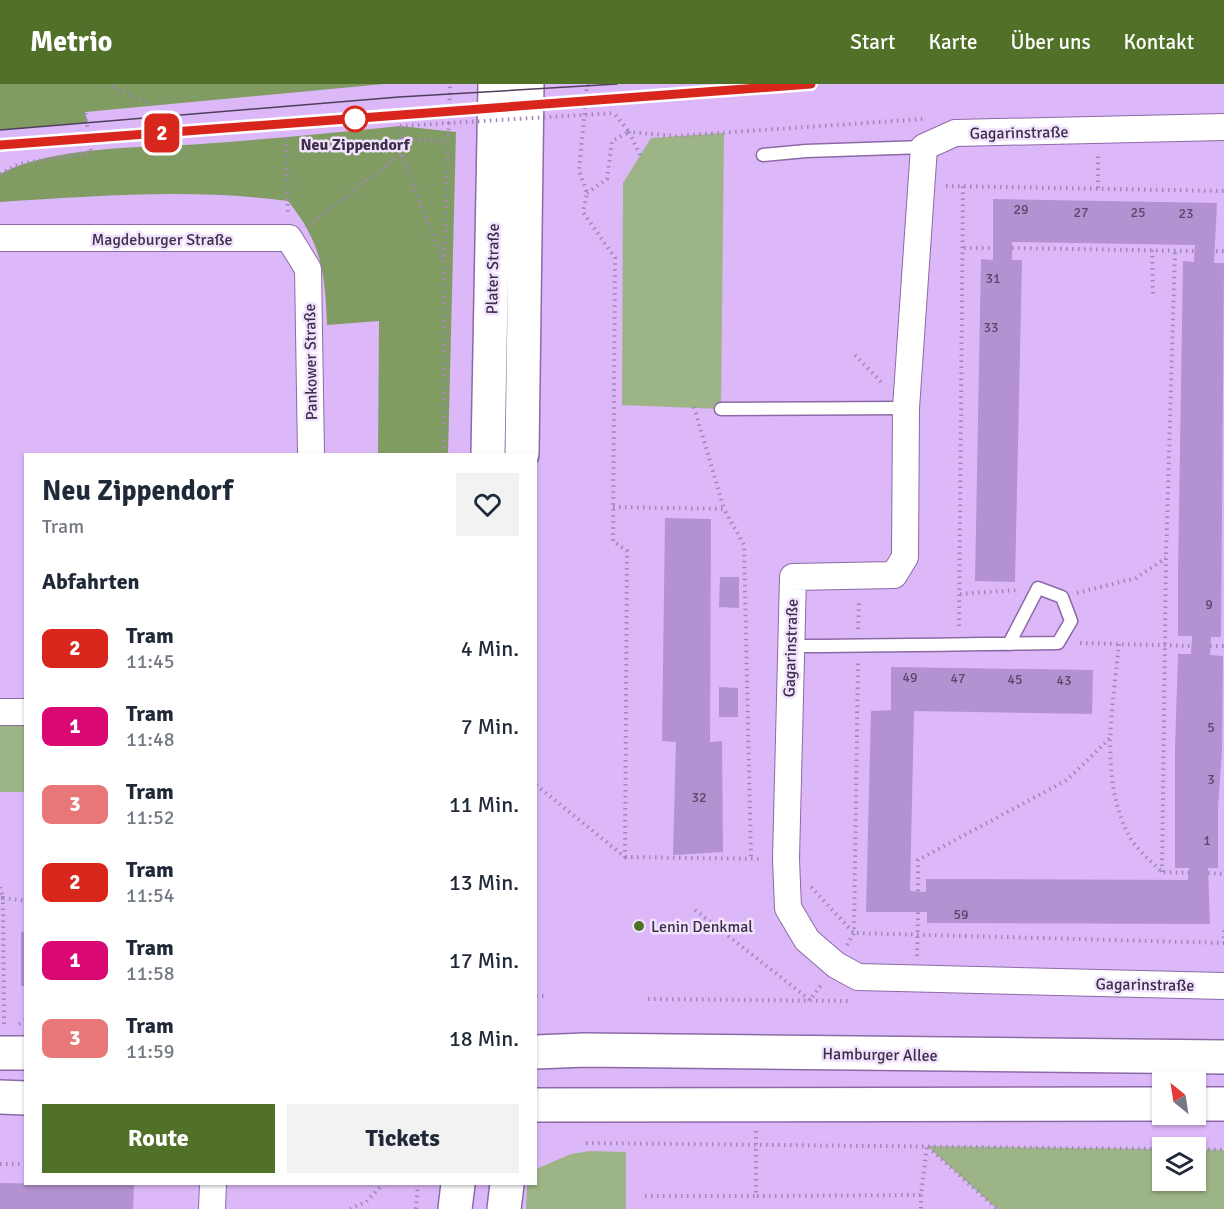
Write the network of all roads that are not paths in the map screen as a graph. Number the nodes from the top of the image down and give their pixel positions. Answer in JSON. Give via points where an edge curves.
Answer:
{"nodes":[{"id":1,"x":495,"y":84,"type":"edge"},
{"id":2,"x":527,"y":84,"type":"edge"},
{"id":3,"x":1224,"y":127,"type":"edge"},
{"id":4,"x":924,"y":147,"type":"junction"},
{"id":5,"x":763,"y":155,"type":"dead end"},
{"id":6,"x":0,"y":238,"type":"edge"},
{"id":7,"x":308,"y":269,"type":"joint"},
{"id":8,"x":906,"y":408,"type":"junction"},
{"id":9,"x":721,"y":409,"type":"dead end"},
{"id":10,"x":311,"y":453,"type":"edge"},
{"id":11,"x":488,"y":453,"type":"edge"},
{"id":12,"x":522,"y":453,"type":"edge"},
{"id":13,"x":1010,"y":644,"type":"junction"},
{"id":14,"x":790,"y":646,"type":"junction"},
{"id":15,"x":0,"y":712,"type":"edge"},
{"id":16,"x":24,"y":712,"type":"edge"},
{"id":17,"x":1224,"y":987,"type":"edge"},
{"id":18,"x":537,"y":1052,"type":"edge"},
{"id":19,"x":1224,"y":1057,"type":"edge"},
{"id":20,"x":0,"y":1097,"type":"edge"},
{"id":21,"x":24,"y":1098,"type":"edge"},
{"id":22,"x":1152,"y":1104,"type":"edge"},
{"id":23,"x":1206,"y":1104,"type":"edge"},
{"id":24,"x":1224,"y":1104,"type":"edge"},
{"id":25,"x":537,"y":1105,"type":"edge"},
{"id":26,"x":213,"y":1185,"type":"edge"},
{"id":27,"x":458,"y":1185,"type":"edge"},
{"id":28,"x":507,"y":1185,"type":"edge"},
{"id":29,"x":212,"y":1209,"type":"edge"},
{"id":30,"x":456,"y":1209,"type":"edge"},
{"id":31,"x":504,"y":1209,"type":"edge"}],
"edges":[{"from":1,"to":11,"type":"street","name":"Plater Straße"},
{"from":2,"to":12,"type":"street","name":"Plater Straße"},
{"from":3,"to":4,"type":"street","name":"Gagarinstraße","via":[[955,133]]},
{"from":4,"to":5,"type":"lane"},
{"from":4,"to":8,"type":"street","name":"Gagarinstraße"},
{"from":6,"to":7,"type":"street","name":"Magdeburger Straße","via":[[288,238]]},
{"from":7,"to":10,"type":"street","name":"Pankower Straße"},
{"from":8,"to":9,"type":"lane"},
{"from":8,"to":14,"type":"street","name":"Gagarinstraße","via":[[905,557],[894,575],[793,577]]},
{"from":13,"to":13,"type":"lane","via":[[1038,588],[1062,597],[1071,621],[1058,643]]},
{"from":13,"to":14,"type":"lane"},
{"from":14,"to":17,"type":"street","name":"Gagarinstraße","via":[[788,908],[807,940],[836,965],[858,977]]},
{"from":15,"to":16,"type":"street"},
{"from":18,"to":19,"type":"street","name":"Hamburger Allee"},
{"from":20,"to":21,"type":"street"},
{"from":22,"to":25,"type":"street"},
{"from":23,"to":24,"type":"street"},
{"from":26,"to":29,"type":"street"},
{"from":27,"to":30,"type":"street"},
{"from":28,"to":31,"type":"street"}]}
